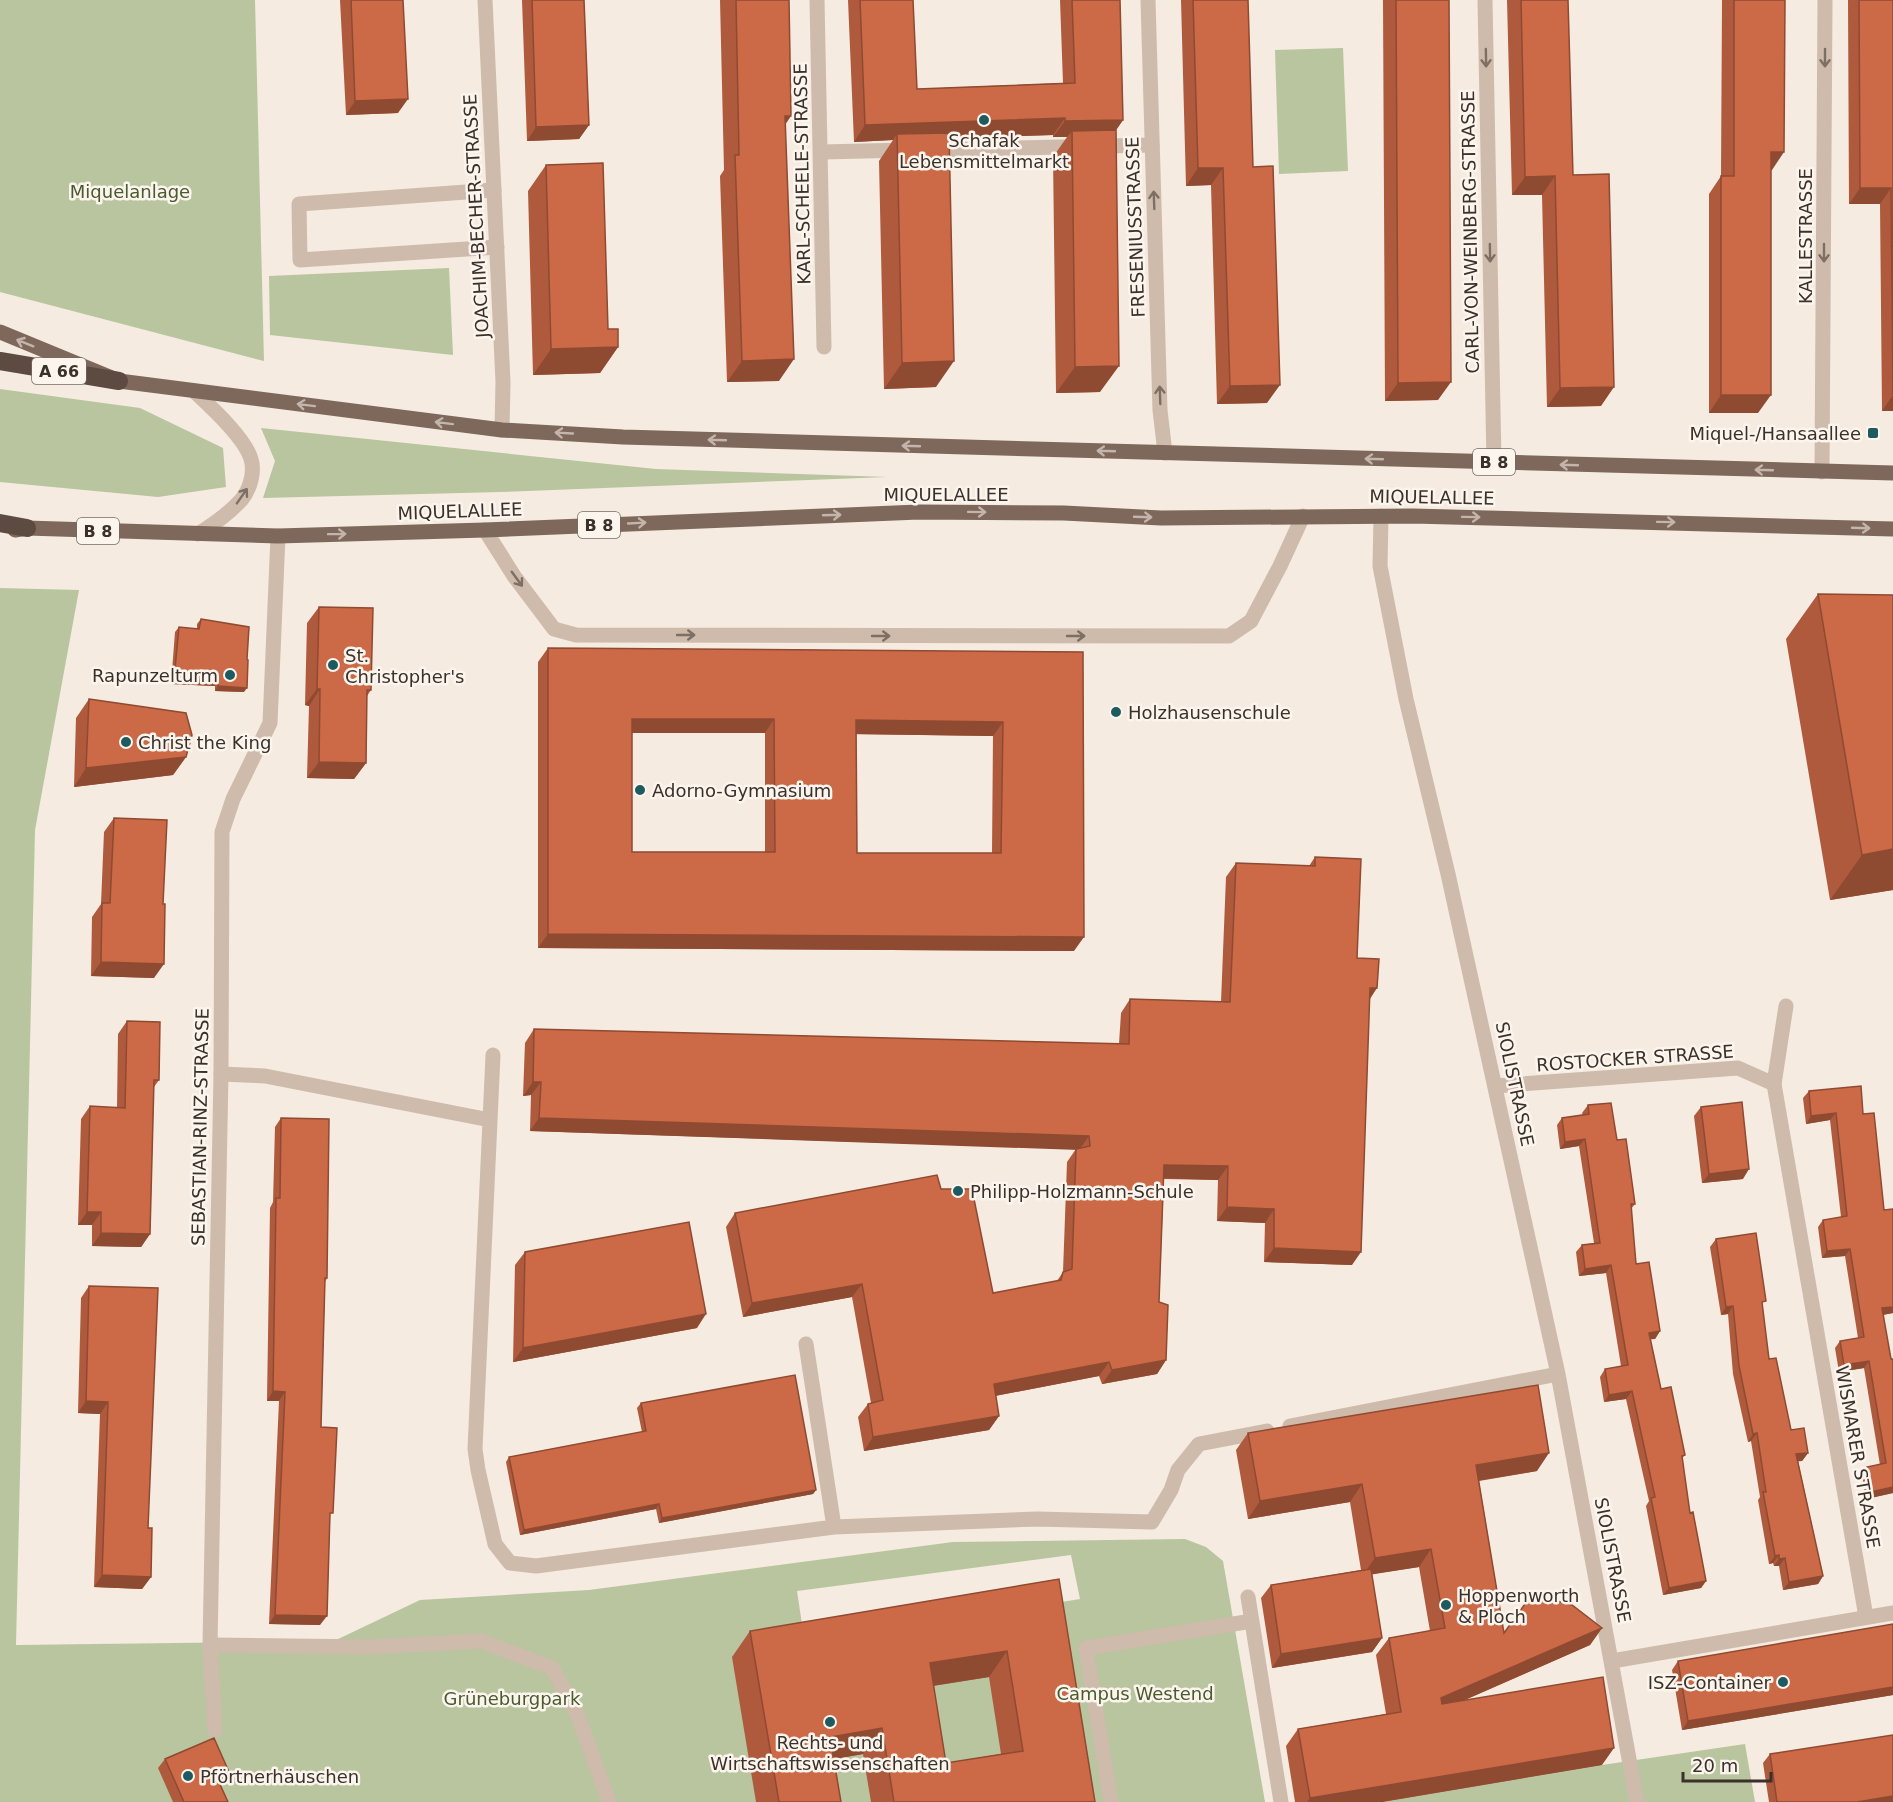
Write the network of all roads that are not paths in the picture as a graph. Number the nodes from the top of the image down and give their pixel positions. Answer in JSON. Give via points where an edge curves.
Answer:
{"nodes":[{"id":1,"x":485,"y":0,"type":"edge"},
{"id":2,"x":818,"y":0,"type":"edge"},
{"id":3,"x":1148,"y":0,"type":"edge"},
{"id":4,"x":1485,"y":0,"type":"edge"},
{"id":5,"x":1825,"y":0,"type":"edge"},
{"id":6,"x":1152,"y":145,"type":"junction"},
{"id":7,"x":822,"y":152,"type":"junction"},
{"id":8,"x":494,"y":190,"type":"junction"},
{"id":9,"x":497,"y":247,"type":"junction"},
{"id":10,"x":0,"y":333,"type":"edge"},
{"id":11,"x":824,"y":347,"type":"dead end"},
{"id":12,"x":0,"y":361,"type":"edge"},
{"id":13,"x":119,"y":381,"type":"junction"},
{"id":14,"x":194,"y":391,"type":"junction"},
{"id":15,"x":502,"y":430,"type":"junction"},
{"id":16,"x":1165,"y":453,"type":"junction"},
{"id":17,"x":1494,"y":462,"type":"junction"},
{"id":18,"x":1822,"y":472,"type":"junction"},
{"id":19,"x":1893,"y":474,"type":"edge"},
{"id":20,"x":1304,"y":516,"type":"junction"},
{"id":21,"x":1381,"y":516,"type":"junction"},
{"id":22,"x":0,"y":523,"type":"edge"},
{"id":23,"x":27,"y":528,"type":"junction"},
{"id":24,"x":1893,"y":529,"type":"edge"},
{"id":25,"x":485,"y":530,"type":"junction"},
{"id":26,"x":0,"y":532,"type":"edge"},
{"id":27,"x":198,"y":534,"type":"junction"},
{"id":28,"x":278,"y":536,"type":"junction"},
{"id":29,"x":1786,"y":1006,"type":"dead end"},
{"id":30,"x":493,"y":1055,"type":"dead end"},
{"id":31,"x":221,"y":1074,"type":"junction"},
{"id":32,"x":1774,"y":1084,"type":"junction"},
{"id":33,"x":1495,"y":1086,"type":"junction"},
{"id":34,"x":490,"y":1120,"type":"junction"},
{"id":35,"x":806,"y":1344,"type":"dead end"},
{"id":36,"x":1558,"y":1374,"type":"junction"},
{"id":37,"x":834,"y":1527,"type":"junction"},
{"id":38,"x":1248,"y":1597,"type":"dead end"},
{"id":39,"x":1893,"y":1613,"type":"edge"},
{"id":40,"x":1866,"y":1617,"type":"junction"},
{"id":41,"x":1252,"y":1621,"type":"junction"},
{"id":42,"x":210,"y":1644,"type":"junction"},
{"id":43,"x":1612,"y":1661,"type":"junction"},
{"id":44,"x":216,"y":1730,"type":"dead end"},
{"id":45,"x":609,"y":1802,"type":"edge"},
{"id":46,"x":1111,"y":1802,"type":"edge"},
{"id":47,"x":1281,"y":1802,"type":"edge"},
{"id":48,"x":1637,"y":1802,"type":"edge"}],
"edges":[{"from":1,"to":8,"type":"street","name":"JOACHIM-BECHER-STRASSE"},
{"from":2,"to":7,"type":"street","name":"KARL-SCHEELE-STRASSE"},
{"from":3,"to":6,"type":"street","name":"FRESENIUSSTRASSE"},
{"from":4,"to":17,"type":"street","name":"CARL-VON-WEINBERG-STRASSE","one_way":true},
{"from":5,"to":18,"type":"street","name":"KALLESTRASSE","one_way":true},
{"from":6,"to":7,"type":"street"},
{"from":16,"to":6,"type":"street","name":"FRESENIUSSTRASSE","one_way":true,"via":[[1160,410]]},
{"from":7,"to":11,"type":"street","name":"KARL-SCHEELE-STRASSE"},
{"from":8,"to":9,"type":"street","name":"JOACHIM-BECHER-STRASSE"},
{"from":8,"to":9,"type":"street","via":[[299,204],[300,260]]},
{"from":9,"to":15,"type":"street","name":"JOACHIM-BECHER-STRASSE"},
{"from":13,"to":10,"type":"main road","number":"B 8","one_way":true},
{"from":12,"to":13,"type":"highway","number":"A 66"},
{"from":13,"to":14,"type":"main road","number":"B 8"},
{"from":15,"to":14,"type":"main road","number":"B 8","one_way":true},
{"from":27,"to":14,"type":"street","one_way":true,"via":[[223,518],[243,498],[253,470],[247,450]]},
{"from":16,"to":15,"type":"main road","name":"MIQUELALLEE","number":"B 8","one_way":true},
{"from":17,"to":16,"type":"main road","name":"MIQUELALLEE","number":"B 8","one_way":true},
{"from":18,"to":17,"type":"main road","name":"MIQUELALLEE","number":"B 8","one_way":true},
{"from":18,"to":19,"type":"main road","name":"MIQUELALLEE","number":"B 8"},
{"from":20,"to":21,"type":"main road","name":"MIQUELALLEE","number":"B 8"},
{"from":25,"to":20,"type":"main road","name":"MIQUELALLEE","number":"B 8","one_way":true,"via":[[919,512],[1161,518]]},
{"from":25,"to":20,"type":"street","one_way":true,"via":[[554,629],[576,635],[1229,636],[1251,621]]},
{"from":21,"to":24,"type":"main road","name":"MIQUELALLEE","number":"B 8","one_way":true},
{"from":21,"to":33,"type":"street","name":"SIOLISTRASSE","via":[[1380,566],[1405,693]]},
{"from":22,"to":23,"type":"highway"},
{"from":23,"to":26,"type":"main road","name":"MIQUELALLEE","number":"B 8"},
{"from":23,"to":27,"type":"main road","name":"MIQUELALLEE","number":"B 8"},
{"from":28,"to":25,"type":"main road","name":"MIQUELALLEE","number":"B 8","one_way":true},
{"from":27,"to":28,"type":"main road","name":"MIQUELALLEE","number":"B 8"},
{"from":28,"to":31,"type":"street","name":"SEBASTIAN-RINZ-STRASSE","via":[[270,723],[233,799],[222,832]]},
{"from":29,"to":32,"type":"street","name":"WISMARER STRASSE"},
{"from":30,"to":34,"type":"street"},
{"from":31,"to":34,"type":"street","via":[[265,1076]]},
{"from":31,"to":42,"type":"street","name":"SEBASTIAN-RINZ-STRASSE"},
{"from":32,"to":33,"type":"street","name":"ROSTOCKER STRASSE","via":[[1738,1068]]},
{"from":32,"to":40,"type":"street","name":"WISMARER STRASSE"},
{"from":33,"to":36,"type":"street","name":"SIOLISTRASSE"},
{"from":34,"to":37,"type":"street","via":[[475,1449],[495,1544],[510,1563],[536,1566]]},
{"from":35,"to":37,"type":"street"},
{"from":36,"to":37,"type":"street","via":[[1199,1443],[1178,1470],[1152,1522],[1037,1519]]},
{"from":36,"to":43,"type":"street","name":"SIOLISTRASSE"},
{"from":38,"to":41,"type":"street"},
{"from":39,"to":40,"type":"street"},
{"from":40,"to":43,"type":"street"},
{"from":41,"to":46,"type":"street","via":[[1086,1648]]},
{"from":41,"to":47,"type":"street"},
{"from":42,"to":44,"type":"street","name":"SEBASTIAN-RINZ-STRASSE"},
{"from":42,"to":45,"type":"street","via":[[368,1647],[481,1641],[552,1668],[577,1713]]},
{"from":43,"to":48,"type":"street","name":"SIOLISTRASSE"}]}
